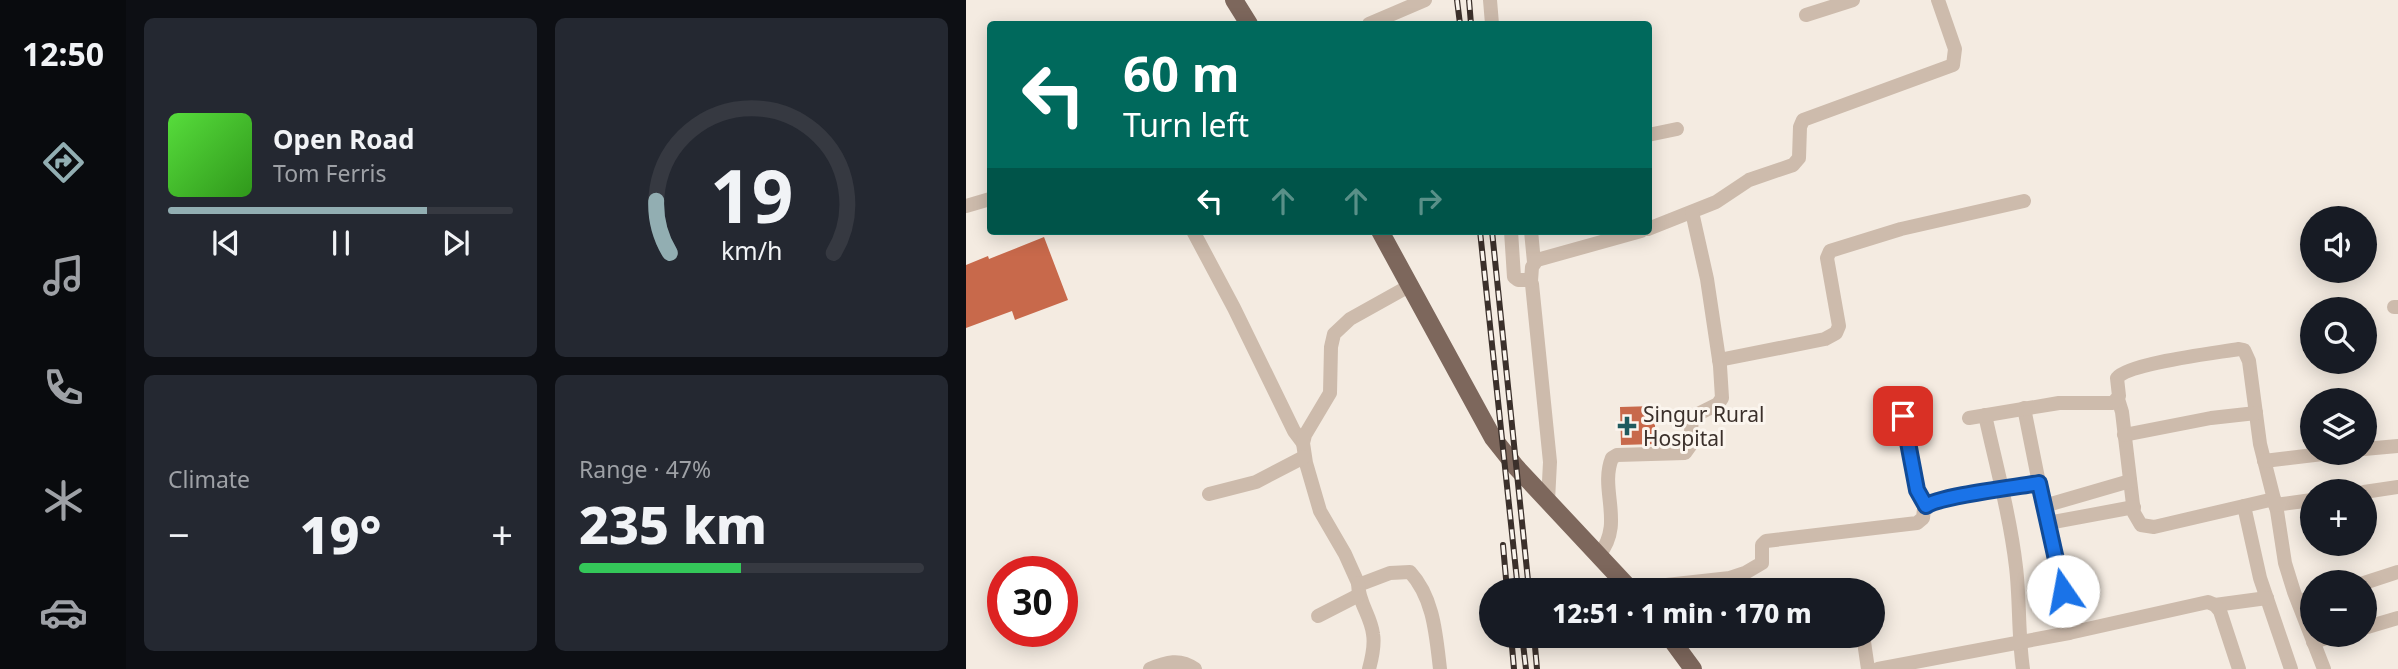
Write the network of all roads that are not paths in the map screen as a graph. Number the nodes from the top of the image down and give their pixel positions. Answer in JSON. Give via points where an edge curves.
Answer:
{"nodes":[{"id":1,"x":1234,"y":0,"type":"edge"},
{"id":2,"x":1426,"y":0,"type":"edge"},
{"id":3,"x":1490,"y":0,"type":"edge"},
{"id":4,"x":1853,"y":0,"type":"edge"},
{"id":5,"x":1938,"y":0,"type":"edge"},
{"id":6,"x":1806,"y":15,"type":"dead end"},
{"id":7,"x":1247,"y":21,"type":"edge"},
{"id":8,"x":1376,"y":21,"type":"edge"},
{"id":9,"x":1492,"y":21,"type":"edge"},
{"id":10,"x":1677,"y":129,"type":"dead end"},
{"id":11,"x":1652,"y":134,"type":"edge"},
{"id":12,"x":987,"y":200,"type":"edge"},
{"id":13,"x":2024,"y":201,"type":"dead end"},
{"id":14,"x":966,"y":206,"type":"edge"},
{"id":15,"x":1692,"y":212,"type":"junction"},
{"id":16,"x":1652,"y":227,"type":"edge"},
{"id":17,"x":1195,"y":235,"type":"edge"},
{"id":18,"x":1382,"y":235,"type":"edge"},
{"id":19,"x":1511,"y":235,"type":"edge"},
{"id":20,"x":1531,"y":235,"type":"edge"},
{"id":21,"x":1627,"y":235,"type":"edge"},
{"id":22,"x":1534,"y":262,"type":"junction"},
{"id":23,"x":1531,"y":281,"type":"junction"},
{"id":24,"x":1410,"y":285,"type":"junction"},
{"id":25,"x":1719,"y":360,"type":"junction"},
{"id":26,"x":2118,"y":399,"type":"junction"},
{"id":27,"x":2024,"y":408,"type":"junction"},
{"id":28,"x":2256,"y":412,"type":"junction"},
{"id":29,"x":1986,"y":415,"type":"junction"},
{"id":30,"x":1903,"y":416,"type":"dead end"},
{"id":31,"x":1969,"y":418,"type":"dead end"},
{"id":32,"x":2124,"y":435,"type":"junction"},
{"id":33,"x":2398,"y":446,"type":"edge"},
{"id":34,"x":2377,"y":448,"type":"edge"},
{"id":35,"x":1304,"y":450,"type":"junction"},
{"id":36,"x":2300,"y":457,"type":"edge"},
{"id":37,"x":2264,"y":461,"type":"junction"},
{"id":38,"x":2130,"y":481,"type":"junction"},
{"id":39,"x":2039,"y":483,"type":"junction"},
{"id":40,"x":2398,"y":487,"type":"edge"},
{"id":41,"x":2001,"y":490,"type":"junction"},
{"id":42,"x":2377,"y":490,"type":"edge"},
{"id":43,"x":1209,"y":494,"type":"dead end"},
{"id":44,"x":1548,"y":500,"type":"junction"},
{"id":45,"x":2300,"y":501,"type":"edge"},
{"id":46,"x":2275,"y":502,"type":"junction"},
{"id":47,"x":1926,"y":506,"type":"junction"},
{"id":48,"x":2044,"y":506,"type":"junction"},
{"id":49,"x":2244,"y":506,"type":"junction"},
{"id":50,"x":2134,"y":507,"type":"junction"},
{"id":51,"x":2048,"y":523,"type":"junction"},
{"id":52,"x":1599,"y":555,"type":"junction"},
{"id":53,"x":2398,"y":572,"type":"edge"},
{"id":54,"x":1620,"y":578,"type":"edge"},
{"id":55,"x":1730,"y":578,"type":"edge"},
{"id":56,"x":2377,"y":579,"type":"edge"},
{"id":57,"x":1359,"y":589,"type":"junction"},
{"id":58,"x":2300,"y":590,"type":"edge"},
{"id":59,"x":2267,"y":598,"type":"junction"},
{"id":60,"x":2215,"y":605,"type":"junction"},
{"id":61,"x":1318,"y":616,"type":"dead end"},
{"id":62,"x":2398,"y":618,"type":"edge"},
{"id":63,"x":2377,"y":624,"type":"edge"},
{"id":64,"x":2069,"y":633,"type":"junction"},
{"id":65,"x":2019,"y":642,"type":"junction"},
{"id":66,"x":2316,"y":647,"type":"edge"},
{"id":67,"x":1678,"y":648,"type":"edge"},
{"id":68,"x":1865,"y":648,"type":"edge"},
{"id":69,"x":1150,"y":669,"type":"edge"},
{"id":70,"x":1195,"y":669,"type":"edge"},
{"id":71,"x":1369,"y":669,"type":"edge"},
{"id":72,"x":1440,"y":669,"type":"edge"},
{"id":73,"x":1693,"y":669,"type":"edge"},
{"id":74,"x":1868,"y":669,"type":"edge"},
{"id":75,"x":1878,"y":669,"type":"edge"},
{"id":76,"x":2023,"y":669,"type":"edge"},
{"id":77,"x":2239,"y":669,"type":"edge"},
{"id":78,"x":2291,"y":669,"type":"edge"},
{"id":79,"x":2324,"y":669,"type":"edge"}],
"edges":[{"from":1,"to":7,"type":"main road"},
{"from":2,"to":8,"type":"street"},
{"from":3,"to":9,"type":"street"},
{"from":4,"to":6,"type":"street"},
{"from":5,"to":15,"type":"street","via":[[1955,50],[1953,65],[1804,120],[1799,158],[1793,165],[1749,180]]},
{"from":10,"to":11,"type":"street"},
{"from":12,"to":14,"type":"street"},
{"from":13,"to":25,"type":"street","via":[[1901,229],[1830,251],[1827,258],[1839,326],[1836,334]]},
{"from":15,"to":16,"type":"street"},
{"from":15,"to":25,"type":"street"},
{"from":17,"to":35,"type":"street"},
{"from":18,"to":24,"type":"main road"},
{"from":19,"to":23,"type":"street","via":[[1514,277]]},
{"from":20,"to":22,"type":"street"},
{"from":21,"to":22,"type":"street"},
{"from":22,"to":23,"type":"street"},
{"from":23,"to":44,"type":"street","via":[[1548,433]]},
{"from":24,"to":35,"type":"street","via":[[1350,319],[1334,334],[1330,393],[1305,435]]},
{"from":24,"to":44,"type":"main road","via":[[1493,438]]},
{"from":25,"to":52,"type":"street","via":[[1722,398],[1692,417],[1687,451],[1618,455],[1610,460],[1611,532]]},
{"from":26,"to":27,"type":"street","via":[[2110,404]]},
{"from":26,"to":28,"type":"street","via":[[2117,378],[2125,371],[2239,349],[2249,361]]},
{"from":26,"to":32,"type":"street"},
{"from":27,"to":29,"type":"street"},
{"from":27,"to":39,"type":"street"},
{"from":28,"to":32,"type":"street"},
{"from":28,"to":37,"type":"street"},
{"from":29,"to":31,"type":"street"},
{"from":29,"to":41,"type":"street"},
{"from":30,"to":47,"type":"street","via":[[1917,490]]},
{"from":32,"to":38,"type":"street"},
{"from":33,"to":34,"type":"street"},
{"from":35,"to":43,"type":"street","via":[[1256,482]]},
{"from":35,"to":57,"type":"street","via":[[1320,511]]},
{"from":36,"to":37,"type":"street"},
{"from":37,"to":46,"type":"street"},
{"from":38,"to":48,"type":"street"},
{"from":38,"to":50,"type":"street"},
{"from":39,"to":41,"type":"street"},
{"from":39,"to":48,"type":"street"},
{"from":40,"to":42,"type":"street"},
{"from":41,"to":47,"type":"street"},
{"from":41,"to":65,"type":"street","via":[[2016,568]]},
{"from":44,"to":52,"type":"main road"},
{"from":45,"to":46,"type":"street"},
{"from":46,"to":49,"type":"street"},
{"from":46,"to":58,"type":"street","via":[[2285,563]]},
{"from":47,"to":55,"type":"street","via":[[1917,523],[1766,541],[1762,563]]},
{"from":48,"to":51,"type":"street"},
{"from":49,"to":50,"type":"street","via":[[2148,528],[2138,522]]},
{"from":49,"to":59,"type":"street"},
{"from":50,"to":51,"type":"street"},
{"from":51,"to":64,"type":"street"},
{"from":52,"to":54,"type":"main road"},
{"from":53,"to":56,"type":"street"},
{"from":57,"to":61,"type":"street"},
{"from":57,"to":71,"type":"street","via":[[1373,631]]},
{"from":57,"to":72,"type":"street","via":[[1361,584],[1398,571],[1413,574],[1432,616]]},
{"from":59,"to":60,"type":"street"},
{"from":59,"to":78,"type":"street"},
{"from":60,"to":64,"type":"street","via":[[2203,603]]},
{"from":60,"to":77,"type":"street"},
{"from":62,"to":63,"type":"street"},
{"from":64,"to":65,"type":"street"},
{"from":65,"to":75,"type":"street"},
{"from":65,"to":76,"type":"street"},
{"from":66,"to":79,"type":"street"},
{"from":67,"to":73,"type":"main road"},
{"from":68,"to":74,"type":"street"},
{"from":69,"to":70,"type":"street","via":[[1176,662]]}]}
